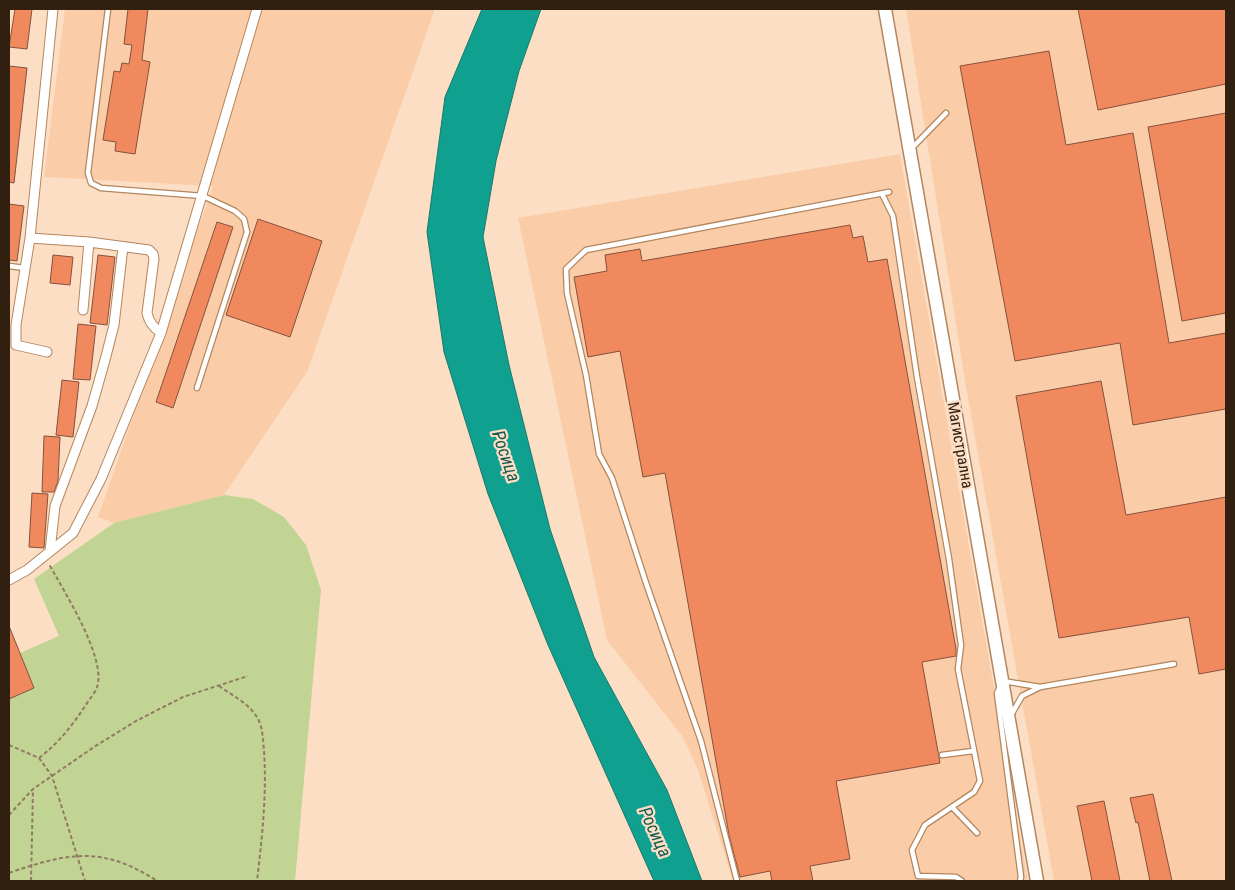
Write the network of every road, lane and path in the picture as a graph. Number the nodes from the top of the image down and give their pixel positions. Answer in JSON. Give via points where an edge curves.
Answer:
{"nodes":[{"id":1,"x":52,"y":9,"type":"edge"},
{"id":2,"x":108,"y":9,"type":"edge"},
{"id":3,"x":257,"y":9,"type":"edge"},
{"id":4,"x":885,"y":9,"type":"edge"},
{"id":5,"x":946,"y":113,"type":"dead end"},
{"id":6,"x":909,"y":150,"type":"junction"},
{"id":7,"x":890,"y":192,"type":"dead end"},
{"id":8,"x":882,"y":194,"type":"junction"},
{"id":9,"x":203,"y":196,"type":"junction"},
{"id":10,"x":30,"y":238,"type":"junction"},
{"id":11,"x":89,"y":242,"type":"junction"},
{"id":12,"x":123,"y":247,"type":"junction"},
{"id":13,"x":9,"y":266,"type":"edge"},
{"id":14,"x":27,"y":268,"type":"junction"},
{"id":15,"x":83,"y":310,"type":"dead end"},
{"id":16,"x":12,"y":324,"type":"edge"},
{"id":17,"x":161,"y":333,"type":"junction"},
{"id":18,"x":47,"y":352,"type":"dead end"},
{"id":19,"x":197,"y":388,"type":"dead end"},
{"id":20,"x":47,"y":553,"type":"junction"},
{"id":21,"x":9,"y":580,"type":"edge"},
{"id":22,"x":1174,"y":664,"type":"dead end"},
{"id":23,"x":248,"y":676,"type":"dead end"},
{"id":24,"x":1002,"y":681,"type":"junction"},
{"id":25,"x":219,"y":686,"type":"junction"},
{"id":26,"x":1040,"y":687,"type":"junction"},
{"id":27,"x":1009,"y":718,"type":"junction"},
{"id":28,"x":9,"y":745,"type":"edge"},
{"id":29,"x":974,"y":750,"type":"junction"},
{"id":30,"x":942,"y":755,"type":"dead end"},
{"id":31,"x":39,"y":758,"type":"junction"},
{"id":32,"x":52,"y":776,"type":"junction"},
{"id":33,"x":33,"y":789,"type":"junction"},
{"id":34,"x":952,"y":806,"type":"junction"},
{"id":35,"x":9,"y":815,"type":"edge"},
{"id":36,"x":976,"y":833,"type":"dead end"},
{"id":37,"x":77,"y":855,"type":"junction"},
{"id":38,"x":31,"y":865,"type":"junction"},
{"id":39,"x":9,"y":873,"type":"edge"},
{"id":40,"x":31,"y":881,"type":"edge"},
{"id":41,"x":85,"y":881,"type":"edge"},
{"id":42,"x":157,"y":881,"type":"edge"},
{"id":43,"x":257,"y":881,"type":"edge"},
{"id":44,"x":737,"y":881,"type":"edge"},
{"id":45,"x":962,"y":881,"type":"edge"},
{"id":46,"x":1020,"y":881,"type":"edge"},
{"id":47,"x":1037,"y":881,"type":"edge"}],
"edges":[{"from":1,"to":10,"type":"street"},
{"from":2,"to":9,"type":"lane","via":[[88,173],[91,183],[101,188]]},
{"from":3,"to":9,"type":"street"},
{"from":4,"to":6,"type":"main road","name":"Магистрална"},
{"from":5,"to":6,"type":"lane"},
{"from":6,"to":24,"type":"main road","name":"Магистрална"},
{"from":7,"to":8,"type":"lane"},
{"from":8,"to":29,"type":"lane","via":[[893,216],[949,559],[961,645],[958,670]]},
{"from":8,"to":44,"type":"lane","via":[[586,250],[566,269],[566,293],[586,376],[599,454],[612,478],[702,741]]},
{"from":9,"to":17,"type":"street"},
{"from":9,"to":19,"type":"lane","via":[[235,211],[244,219],[247,232]]},
{"from":10,"to":11,"type":"street"},
{"from":10,"to":14,"type":"street"},
{"from":11,"to":12,"type":"street"},
{"from":11,"to":15,"type":"street"},
{"from":12,"to":17,"type":"street","via":[[149,250],[153,254],[147,313],[153,327]]},
{"from":12,"to":20,"type":"street","via":[[114,325],[92,406],[54,506]]},
{"from":13,"to":14,"type":"lane"},
{"from":14,"to":16,"type":"street"},
{"from":16,"to":18,"type":"street","via":[[16,345]]},
{"from":17,"to":20,"type":"street","via":[[102,479],[73,533]]},
{"from":20,"to":21,"type":"street","via":[[28,570]]},
{"from":20,"to":31,"type":"path","via":[[97,658],[98,686],[75,722]]},
{"from":22,"to":26,"type":"lane"},
{"from":23,"to":25,"type":"path"},
{"from":24,"to":26,"type":"lane"},
{"from":24,"to":27,"type":"main road","name":"Магистрална"},
{"from":24,"to":46,"type":"lane","via":[[997,694]]},
{"from":25,"to":32,"type":"path","via":[[183,697],[136,721]]},
{"from":25,"to":43,"type":"path","via":[[248,706],[259,720],[263,733],[266,775]]},
{"from":26,"to":27,"type":"lane","via":[[1022,696]]},
{"from":27,"to":47,"type":"main road","name":"Магистрална"},
{"from":28,"to":31,"type":"path"},
{"from":29,"to":30,"type":"lane"},
{"from":29,"to":34,"type":"lane","via":[[980,781],[974,792]]},
{"from":31,"to":32,"type":"path"},
{"from":32,"to":33,"type":"path"},
{"from":32,"to":37,"type":"path"},
{"from":33,"to":35,"type":"path"},
{"from":33,"to":38,"type":"path"},
{"from":34,"to":36,"type":"lane"},
{"from":34,"to":45,"type":"lane","via":[[925,825],[912,850],[918,876],[956,877]]},
{"from":37,"to":38,"type":"path"},
{"from":37,"to":41,"type":"path"},
{"from":37,"to":42,"type":"path","via":[[112,859]]},
{"from":38,"to":39,"type":"path"},
{"from":38,"to":40,"type":"path"}]}
